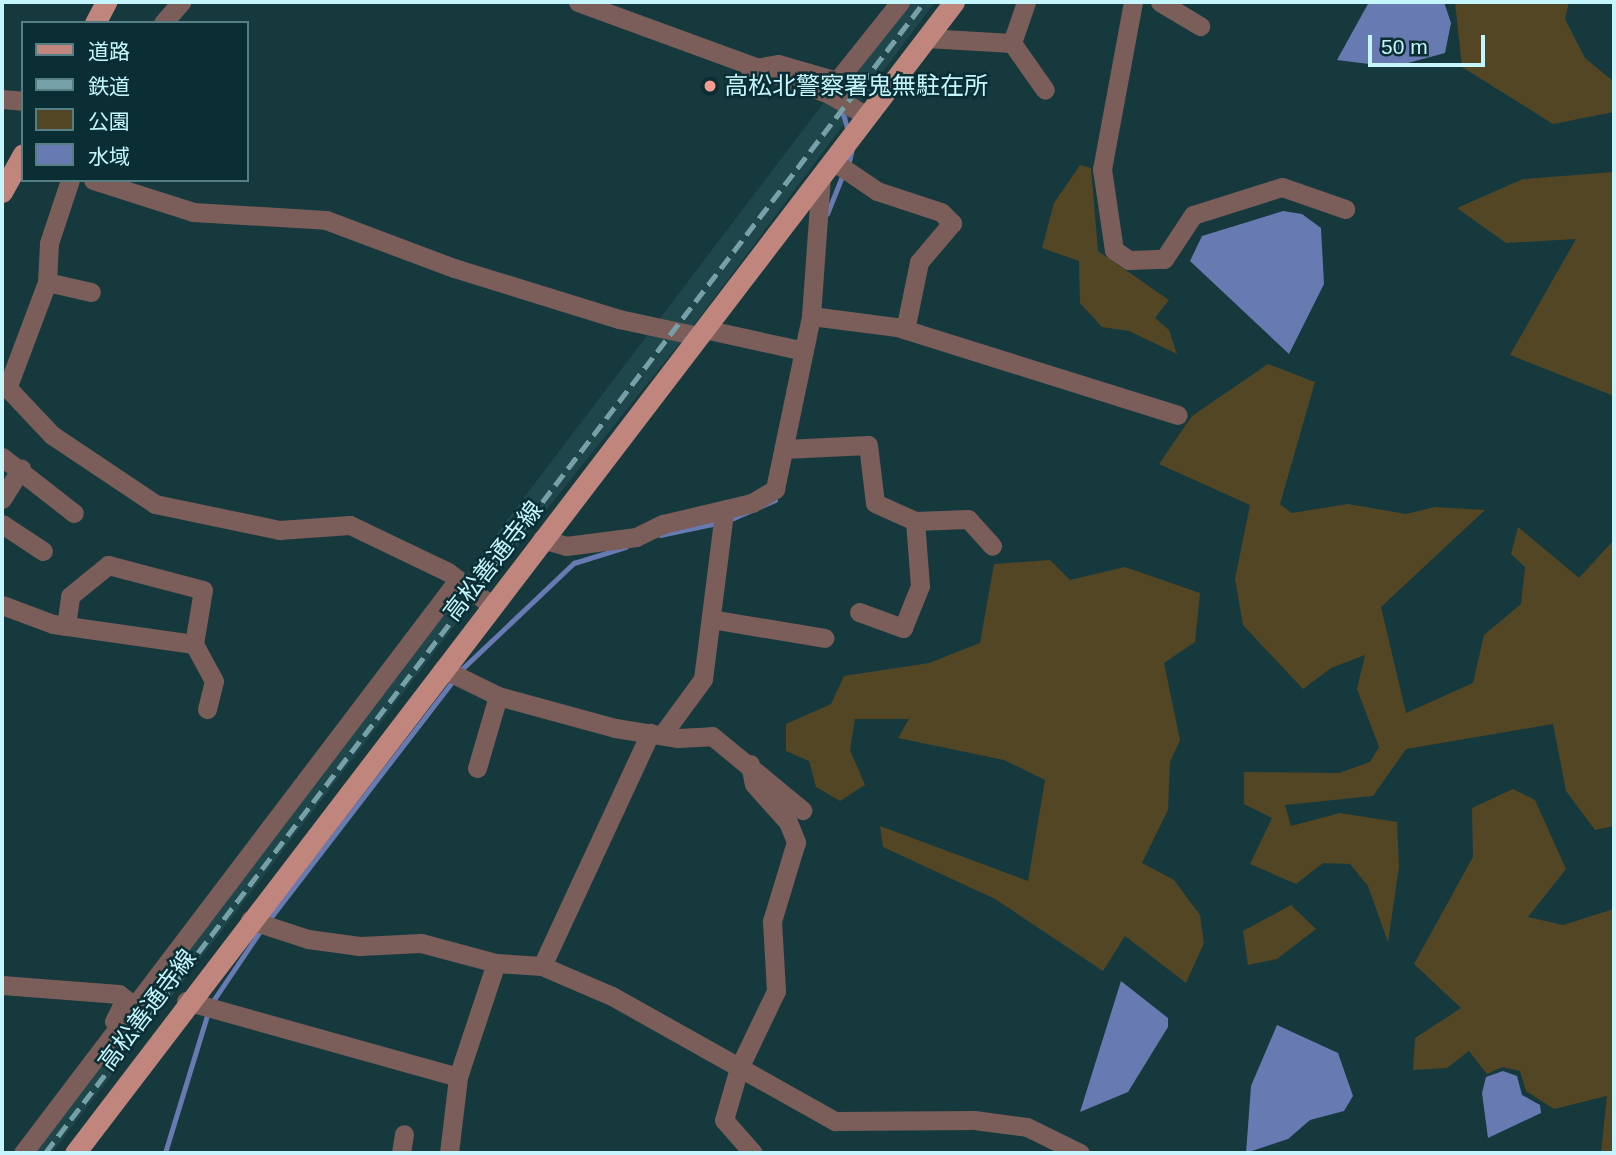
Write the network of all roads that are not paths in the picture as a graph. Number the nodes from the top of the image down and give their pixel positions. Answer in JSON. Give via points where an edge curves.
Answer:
{"nodes":[{"id":1,"x":106,"y":2,"type":"edge"},
{"id":2,"x":181,"y":2,"type":"edge"},
{"id":3,"x":578,"y":2,"type":"edge"},
{"id":4,"x":900,"y":2,"type":"edge"},
{"id":5,"x":954,"y":2,"type":"edge"},
{"id":6,"x":1026,"y":2,"type":"edge"},
{"id":7,"x":1133,"y":2,"type":"edge"},
{"id":8,"x":1160,"y":2,"type":"edge"},
{"id":9,"x":628,"y":10,"type":"edge"},
{"id":10,"x":96,"y":21,"type":"edge"},
{"id":11,"x":165,"y":21,"type":"edge"},
{"id":12,"x":1200,"y":26,"type":"dead end"},
{"id":13,"x":926,"y":38,"type":"junction"},
{"id":14,"x":1012,"y":44,"type":"junction"},
{"id":15,"x":749,"y":69,"type":"junction"},
{"id":16,"x":1045,"y":90,"type":"dead end"},
{"id":17,"x":2,"y":99,"type":"edge"},
{"id":18,"x":21,"y":101,"type":"edge"},
{"id":19,"x":867,"y":116,"type":"junction"},
{"id":20,"x":21,"y":158,"type":"edge"},
{"id":21,"x":827,"y":169,"type":"junction"},
{"id":22,"x":69,"y":182,"type":"edge"},
{"id":23,"x":99,"y":182,"type":"edge"},
{"id":24,"x":2,"y":192,"type":"edge"},
{"id":25,"x":1345,"y":209,"type":"dead end"},
{"id":26,"x":47,"y":282,"type":"junction"},
{"id":27,"x":91,"y":292,"type":"dead end"},
{"id":28,"x":811,"y":317,"type":"junction"},
{"id":29,"x":905,"y":330,"type":"junction"},
{"id":30,"x":701,"y":332,"type":"junction"},
{"id":31,"x":804,"y":351,"type":"junction"},
{"id":32,"x":5,"y":384,"type":"edge"},
{"id":33,"x":1178,"y":415,"type":"dead end"},
{"id":34,"x":785,"y":449,"type":"junction"},
{"id":35,"x":2,"y":457,"type":"edge"},
{"id":36,"x":21,"y":468,"type":"junction"},
{"id":37,"x":2,"y":499,"type":"edge"},
{"id":38,"x":724,"y":512,"type":"junction"},
{"id":39,"x":74,"y":513,"type":"dead end"},
{"id":40,"x":915,"y":521,"type":"junction"},
{"id":41,"x":2,"y":524,"type":"edge"},
{"id":42,"x":542,"y":539,"type":"junction"},
{"id":43,"x":992,"y":546,"type":"dead end"},
{"id":44,"x":43,"y":551,"type":"dead end"},
{"id":45,"x":458,"y":580,"type":"junction"},
{"id":46,"x":2,"y":605,"type":"edge"},
{"id":47,"x":491,"y":605,"type":"junction"},
{"id":48,"x":859,"y":612,"type":"dead end"},
{"id":49,"x":711,"y":619,"type":"junction"},
{"id":50,"x":66,"y":626,"type":"junction"},
{"id":51,"x":824,"y":638,"type":"dead end"},
{"id":52,"x":194,"y":644,"type":"junction"},
{"id":53,"x":443,"y":669,"type":"junction"},
{"id":54,"x":498,"y":696,"type":"junction"},
{"id":55,"x":207,"y":709,"type":"dead end"},
{"id":56,"x":656,"y":734,"type":"junction"},
{"id":57,"x":750,"y":764,"type":"junction"},
{"id":58,"x":477,"y":768,"type":"dead end"},
{"id":59,"x":802,"y":810,"type":"dead end"},
{"id":60,"x":250,"y":920,"type":"junction"},
{"id":61,"x":496,"y":963,"type":"junction"},
{"id":62,"x":542,"y":966,"type":"junction"},
{"id":63,"x":3,"y":987,"type":"edge"},
{"id":64,"x":186,"y":1001,"type":"junction"},
{"id":65,"x":110,"y":1040,"type":"junction"},
{"id":66,"x":739,"y":1068,"type":"junction"},
{"id":67,"x":458,"y":1077,"type":"junction"},
{"id":68,"x":23,"y":1153,"type":"edge"},
{"id":69,"x":75,"y":1153,"type":"edge"},
{"id":70,"x":449,"y":1153,"type":"edge"},
{"id":71,"x":753,"y":1153,"type":"edge"},
{"id":72,"x":1080,"y":1153,"type":"edge"}],
"edges":[{"from":1,"to":10,"type":"main road"},
{"from":2,"to":11,"type":"street"},
{"from":3,"to":9,"type":"street"},
{"from":4,"to":15,"type":"street","via":[[837,81],[778,64]]},
{"from":5,"to":13,"type":"main road","name":"高松善通寺線"},
{"from":6,"to":14,"type":"street"},
{"from":7,"to":25,"type":"street","via":[[1102,169],[1114,250],[1129,260],[1164,259],[1193,215],[1282,187]]},
{"from":8,"to":12,"type":"street"},
{"from":9,"to":15,"type":"street"},
{"from":13,"to":14,"type":"street"},
{"from":13,"to":19,"type":"main road","name":"高松善通寺線"},
{"from":14,"to":16,"type":"street"},
{"from":15,"to":19,"type":"street","via":[[829,94]]},
{"from":17,"to":18,"type":"street"},
{"from":19,"to":21,"type":"main road","name":"高松善通寺線"},
{"from":20,"to":24,"type":"main road"},
{"from":21,"to":28,"type":"street"},
{"from":21,"to":29,"type":"street","via":[[941,212],[952,223],[919,262]]},
{"from":21,"to":30,"type":"main road","name":"高松善通寺線"},
{"from":22,"to":26,"type":"street","via":[[49,243]]},
{"from":23,"to":30,"type":"street","via":[[193,212],[326,220],[454,268]]},
{"from":26,"to":27,"type":"street"},
{"from":26,"to":32,"type":"street"},
{"from":28,"to":29,"type":"street"},
{"from":28,"to":31,"type":"street"},
{"from":29,"to":33,"type":"street"},
{"from":30,"to":31,"type":"street"},
{"from":30,"to":42,"type":"main road","name":"高松善通寺線"},
{"from":31,"to":34,"type":"street"},
{"from":32,"to":45,"type":"street","via":[[52,435],[155,505],[279,530],[350,525]]},
{"from":34,"to":38,"type":"street","via":[[775,489]]},
{"from":34,"to":40,"type":"street","via":[[868,445],[875,503]]},
{"from":35,"to":36,"type":"street"},
{"from":36,"to":37,"type":"street"},
{"from":36,"to":39,"type":"street"},
{"from":38,"to":42,"type":"street","via":[[603,543]]},
{"from":38,"to":49,"type":"street"},
{"from":40,"to":43,"type":"street","via":[[968,519]]},
{"from":40,"to":48,"type":"street","via":[[920,586],[903,628]]},
{"from":41,"to":44,"type":"street"},
{"from":42,"to":47,"type":"main road","name":"高松善通寺線"},
{"from":45,"to":47,"type":"street"},
{"from":45,"to":65,"type":"street"},
{"from":46,"to":50,"type":"street"},
{"from":47,"to":53,"type":"main road","name":"高松善通寺線"},
{"from":49,"to":51,"type":"street"},
{"from":49,"to":56,"type":"street","via":[[704,679]]},
{"from":50,"to":52,"type":"street"},
{"from":50,"to":52,"type":"street","via":[[70,596],[108,565],[203,590]]},
{"from":52,"to":55,"type":"street","via":[[214,681]]},
{"from":53,"to":54,"type":"street"},
{"from":53,"to":60,"type":"main road","name":"高松善通寺線"},
{"from":54,"to":56,"type":"street"},
{"from":54,"to":58,"type":"street"},
{"from":56,"to":57,"type":"street","via":[[712,736]]},
{"from":56,"to":62,"type":"street"},
{"from":57,"to":59,"type":"street"},
{"from":57,"to":66,"type":"street","via":[[754,784],[788,822],[796,842],[772,921],[776,991]]},
{"from":60,"to":61,"type":"street","via":[[309,939],[360,946],[421,943]]},
{"from":60,"to":64,"type":"main road","name":"高松善通寺線"},
{"from":61,"to":62,"type":"street"},
{"from":61,"to":67,"type":"street"},
{"from":62,"to":66,"type":"street","via":[[612,996]]},
{"from":63,"to":65,"type":"street","via":[[119,993],[125,999]]},
{"from":64,"to":67,"type":"street"},
{"from":64,"to":69,"type":"main road","name":"高松善通寺線"},
{"from":65,"to":68,"type":"street"},
{"from":66,"to":71,"type":"street","via":[[726,1129]]},
{"from":66,"to":72,"type":"street","via":[[843,1123],[974,1120],[1027,1127]]},
{"from":67,"to":70,"type":"street"}]}
